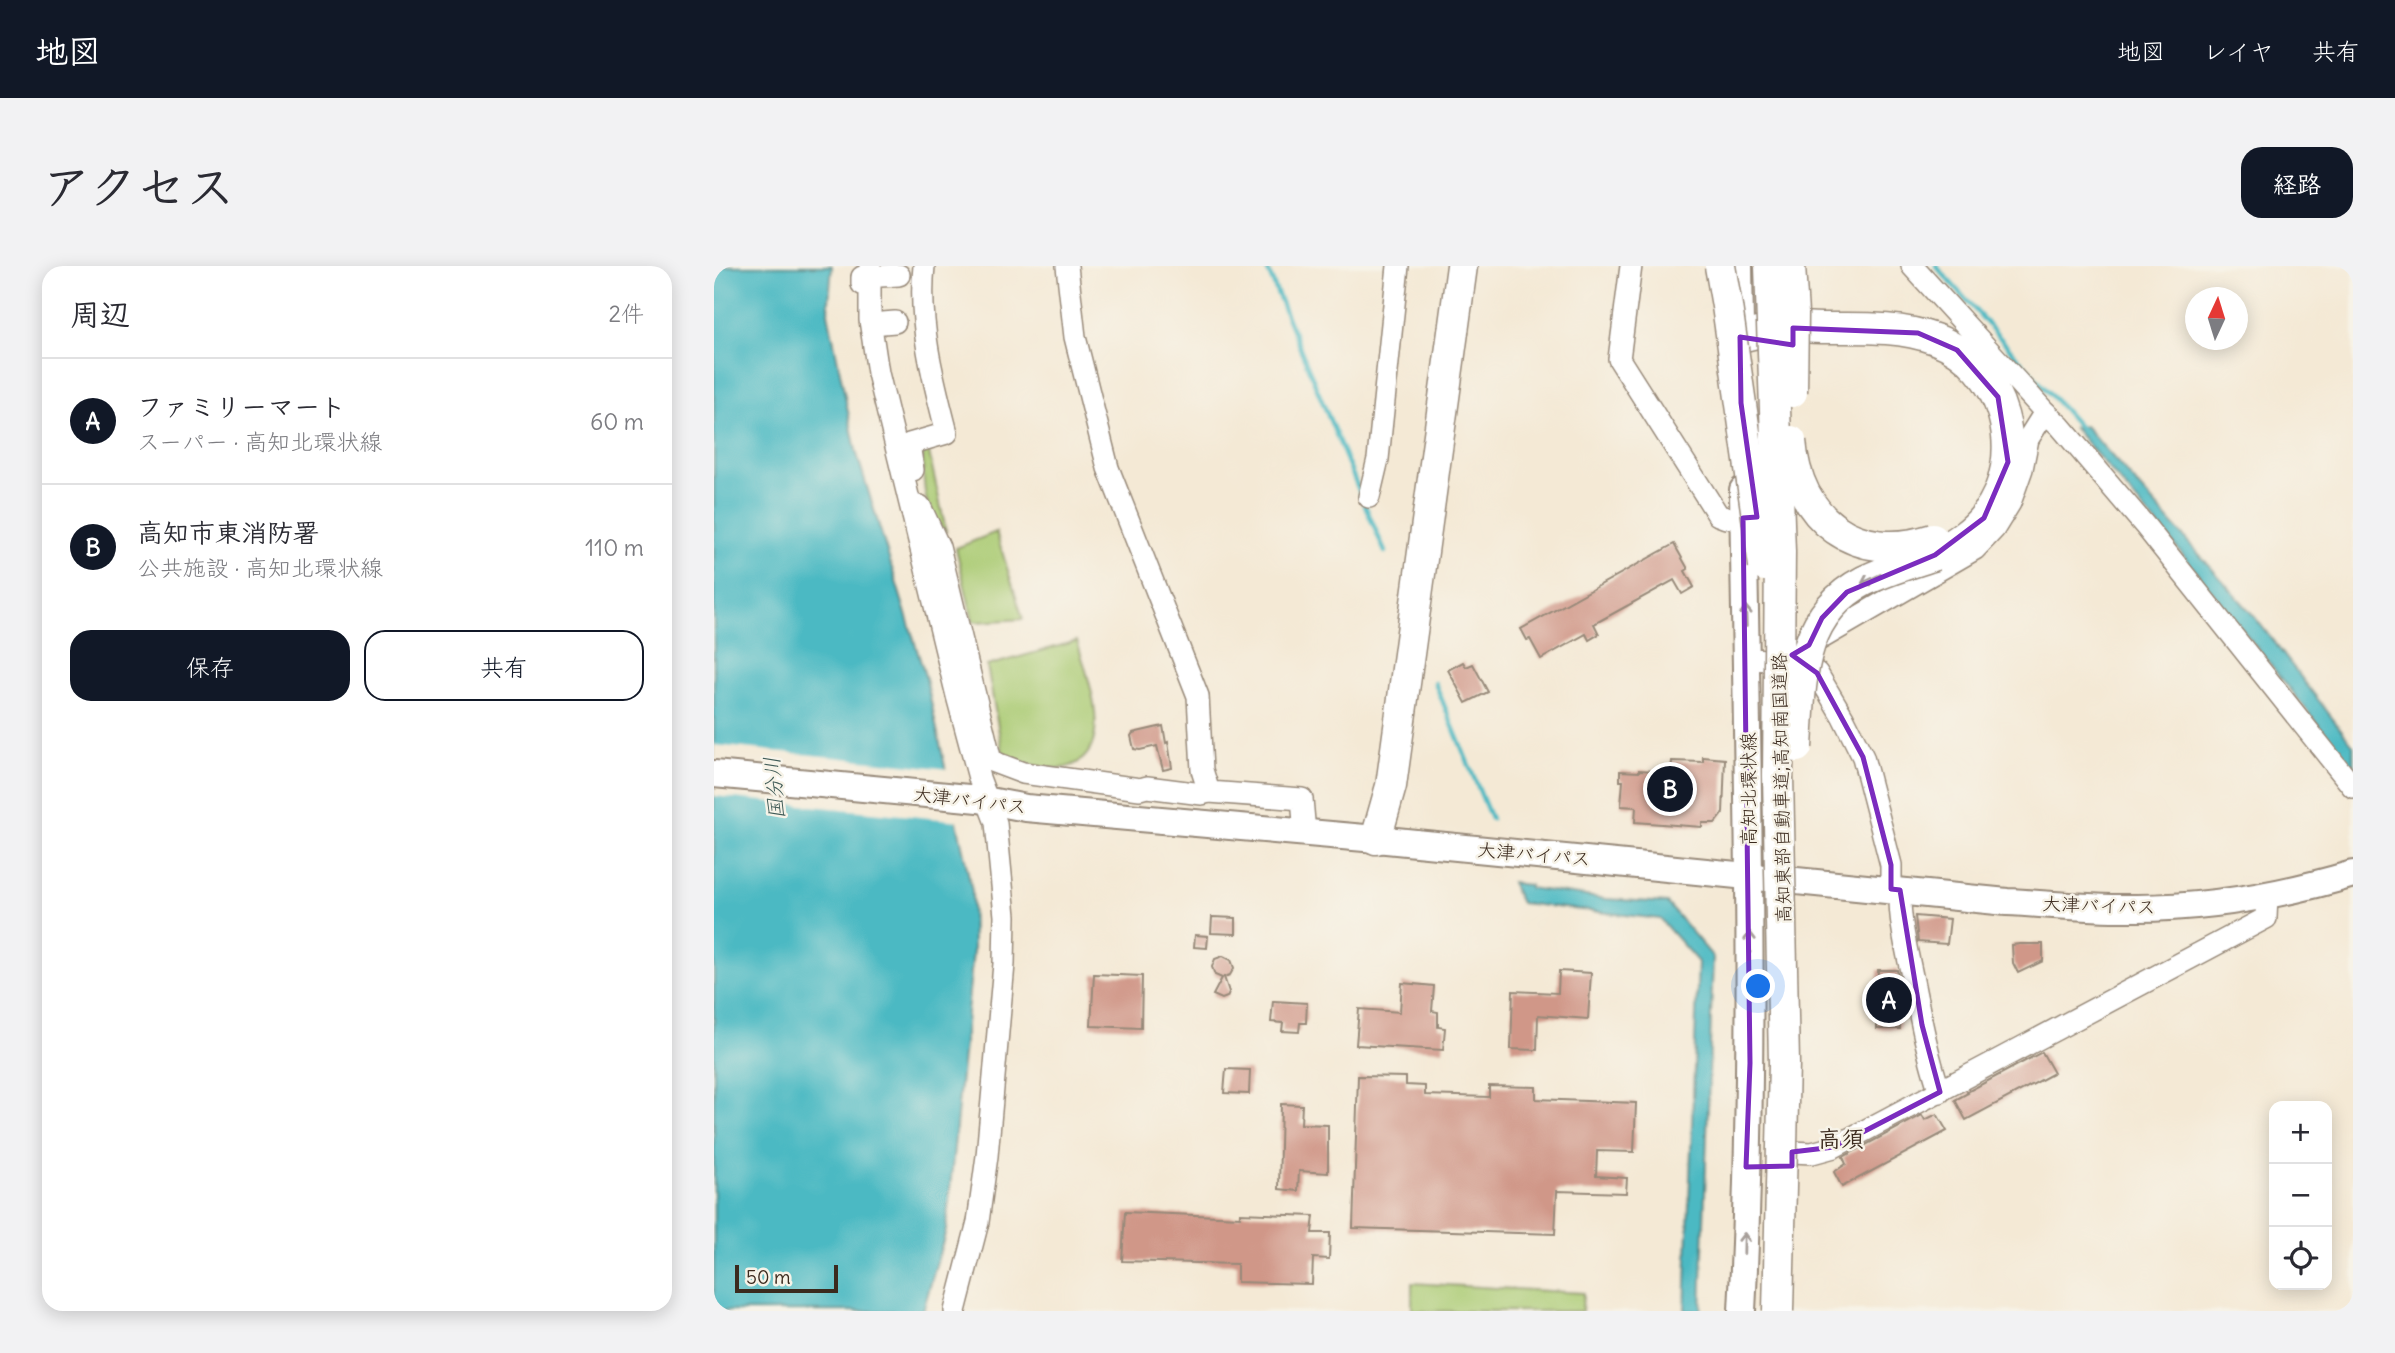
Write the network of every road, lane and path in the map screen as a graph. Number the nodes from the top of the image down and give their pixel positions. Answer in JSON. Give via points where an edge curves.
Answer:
{"nodes":[{"id":1,"x":924,"y":266,"type":"edge"},
{"id":2,"x":1067,"y":266,"type":"edge"},
{"id":3,"x":1398,"y":266,"type":"edge"},
{"id":4,"x":1447,"y":266,"type":"edge"},
{"id":5,"x":1462,"y":266,"type":"edge"},
{"id":6,"x":1631,"y":266,"type":"edge"},
{"id":7,"x":1720,"y":266,"type":"edge"},
{"id":8,"x":1739,"y":266,"type":"edge"},
{"id":9,"x":1770,"y":266,"type":"edge"},
{"id":10,"x":1782,"y":266,"type":"edge"},
{"id":11,"x":1790,"y":266,"type":"edge"},
{"id":12,"x":1912,"y":266,"type":"edge"},
{"id":13,"x":870,"y":272,"type":"edge"},
{"id":14,"x":899,"y":275,"type":"dead end"},
{"id":15,"x":895,"y":322,"type":"dead end"},
{"id":16,"x":871,"y":324,"type":"junction"},
{"id":17,"x":1783,"y":336,"type":"junction"},
{"id":18,"x":1740,"y":337,"type":"junction"},
{"id":19,"x":858,"y":346,"type":"dead end"},
{"id":20,"x":2045,"y":412,"type":"junction"},
{"id":21,"x":1369,"y":497,"type":"dead end"},
{"id":22,"x":914,"y":501,"type":"junction"},
{"id":23,"x":1786,"y":516,"type":"junction"},
{"id":24,"x":1743,"y":518,"type":"junction"},
{"id":25,"x":1934,"y":547,"type":"junction"},
{"id":26,"x":1790,"y":653,"type":"junction"},
{"id":27,"x":1747,"y":659,"type":"junction"},
{"id":28,"x":714,"y":774,"type":"edge"},
{"id":29,"x":1778,"y":776,"type":"junction"},
{"id":30,"x":2353,"y":787,"type":"edge"},
{"id":31,"x":1209,"y":792,"type":"junction"},
{"id":32,"x":984,"y":800,"type":"junction"},
{"id":33,"x":1305,"y":833,"type":"junction"},
{"id":34,"x":1376,"y":839,"type":"junction"},
{"id":35,"x":2353,"y":874,"type":"edge"},
{"id":36,"x":1748,"y":875,"type":"junction"},
{"id":37,"x":1789,"y":888,"type":"junction"},
{"id":38,"x":1895,"y":889,"type":"junction"},
{"id":39,"x":2267,"y":895,"type":"junction"},
{"id":40,"x":1940,"y":1092,"type":"junction"},
{"id":41,"x":1792,"y":1159,"type":"junction"},
{"id":42,"x":1746,"y":1167,"type":"junction"},
{"id":43,"x":955,"y":1311,"type":"edge"},
{"id":44,"x":1742,"y":1311,"type":"edge"},
{"id":45,"x":1778,"y":1311,"type":"edge"},
{"id":46,"x":1790,"y":1311,"type":"edge"}],
"edges":[{"from":1,"to":22,"type":"street","via":[[926,342],[947,433],[909,444]]},
{"from":2,"to":31,"type":"street","via":[[1075,338],[1108,468],[1198,696],[1202,770]]},
{"from":3,"to":21,"type":"street","via":[[1378,459]]},
{"from":4,"to":34,"type":"highway","via":[[1377,785]]},
{"from":5,"to":34,"type":"highway","via":[[1391,786]]},
{"from":6,"to":24,"type":"street","via":[[1619,359],[1718,515]]},
{"from":7,"to":29,"type":"highway","bridge":true,"via":[[1763,558]]},
{"from":8,"to":18,"type":"main road","name":"高知北環状線"},
{"from":9,"to":29,"type":"highway","name":"高知東部自動車道;高知南国道路","bridge":true,"via":[[1780,552]]},
{"from":10,"to":17,"type":"main road"},
{"from":11,"to":25,"type":"highway","bridge":true,"via":[[1792,458],[1804,494],[1827,522],[1858,541],[1876,546]]},
{"from":12,"to":20,"type":"street"},
{"from":13,"to":14,"type":"street"},
{"from":13,"to":16,"type":"street"},
{"from":13,"to":19,"type":"street","via":[[862,277]]},
{"from":15,"to":16,"type":"street"},
{"from":16,"to":22,"type":"street","via":[[874,355],[894,396]]},
{"from":17,"to":18,"type":"highway"},
{"from":17,"to":23,"type":"main road"},
{"from":17,"to":25,"type":"highway","via":[[1915,348],[1956,366],[1971,380],[1994,435],[1990,477],[1981,498]]},
{"from":18,"to":24,"type":"main road","name":"高知北環状線"},
{"from":20,"to":26,"type":"street","via":[[2028,439],[2010,502],[1975,549]]},
{"from":20,"to":30,"type":"street","via":[[2146,527]]},
{"from":22,"to":31,"type":"street","via":[[939,547],[991,761],[1023,773],[1140,789]]},
{"from":22,"to":32,"type":"street"},
{"from":23,"to":24,"type":"street"},
{"from":23,"to":26,"type":"main road"},
{"from":27,"to":24,"type":"main road","name":"高知北環状線","one_way":true},
{"from":25,"to":37,"type":"highway","one_way":true,"bridge":true,"via":[[1847,592],[1833,603],[1813,634],[1801,687]]},
{"from":26,"to":27,"type":"street","via":[[1770,660]]},
{"from":26,"to":37,"type":"main road"},
{"from":26,"to":38,"type":"street","via":[[1817,673],[1863,757]]},
{"from":27,"to":36,"type":"main road","name":"高知北環状線"},
{"from":28,"to":32,"type":"main road","name":"大津バイパス"},
{"from":29,"to":37,"type":"highway","name":"高知東部自動車道;高知南国道路","bridge":true},
{"from":31,"to":33,"type":"street","via":[[1303,799]]},
{"from":32,"to":33,"type":"main road","name":"大津バイパス","via":[[1026,808]]},
{"from":32,"to":43,"type":"street","via":[[996,823],[1005,916],[1004,964],[978,1222]]},
{"from":33,"to":34,"type":"main road","name":"大津バイパス"},
{"from":34,"to":36,"type":"main road","name":"大津バイパス"},
{"from":35,"to":39,"type":"main road","name":"大津バイパス"},
{"from":36,"to":37,"type":"main road","name":"大津バイパス"},
{"from":42,"to":36,"type":"main road","name":"高知北環状線","one_way":true,"via":[[1751,1063]]},
{"from":37,"to":38,"type":"main road","name":"大津バイパス"},
{"from":37,"to":41,"type":"main road"},
{"from":37,"to":45,"type":"highway","name":"高知東部自動車道;高知南国道路","bridge":true},
{"from":38,"to":39,"type":"main road","name":"大津バイパス","via":[[2111,908],[2172,907]]},
{"from":38,"to":40,"type":"street"},
{"from":39,"to":40,"type":"street","via":[[2266,918]]},
{"from":40,"to":41,"type":"street","via":[[1833,1147]]},
{"from":41,"to":42,"type":"street"},
{"from":41,"to":46,"type":"main road"},
{"from":44,"to":42,"type":"main road","name":"高知北環状線","one_way":true}]}
